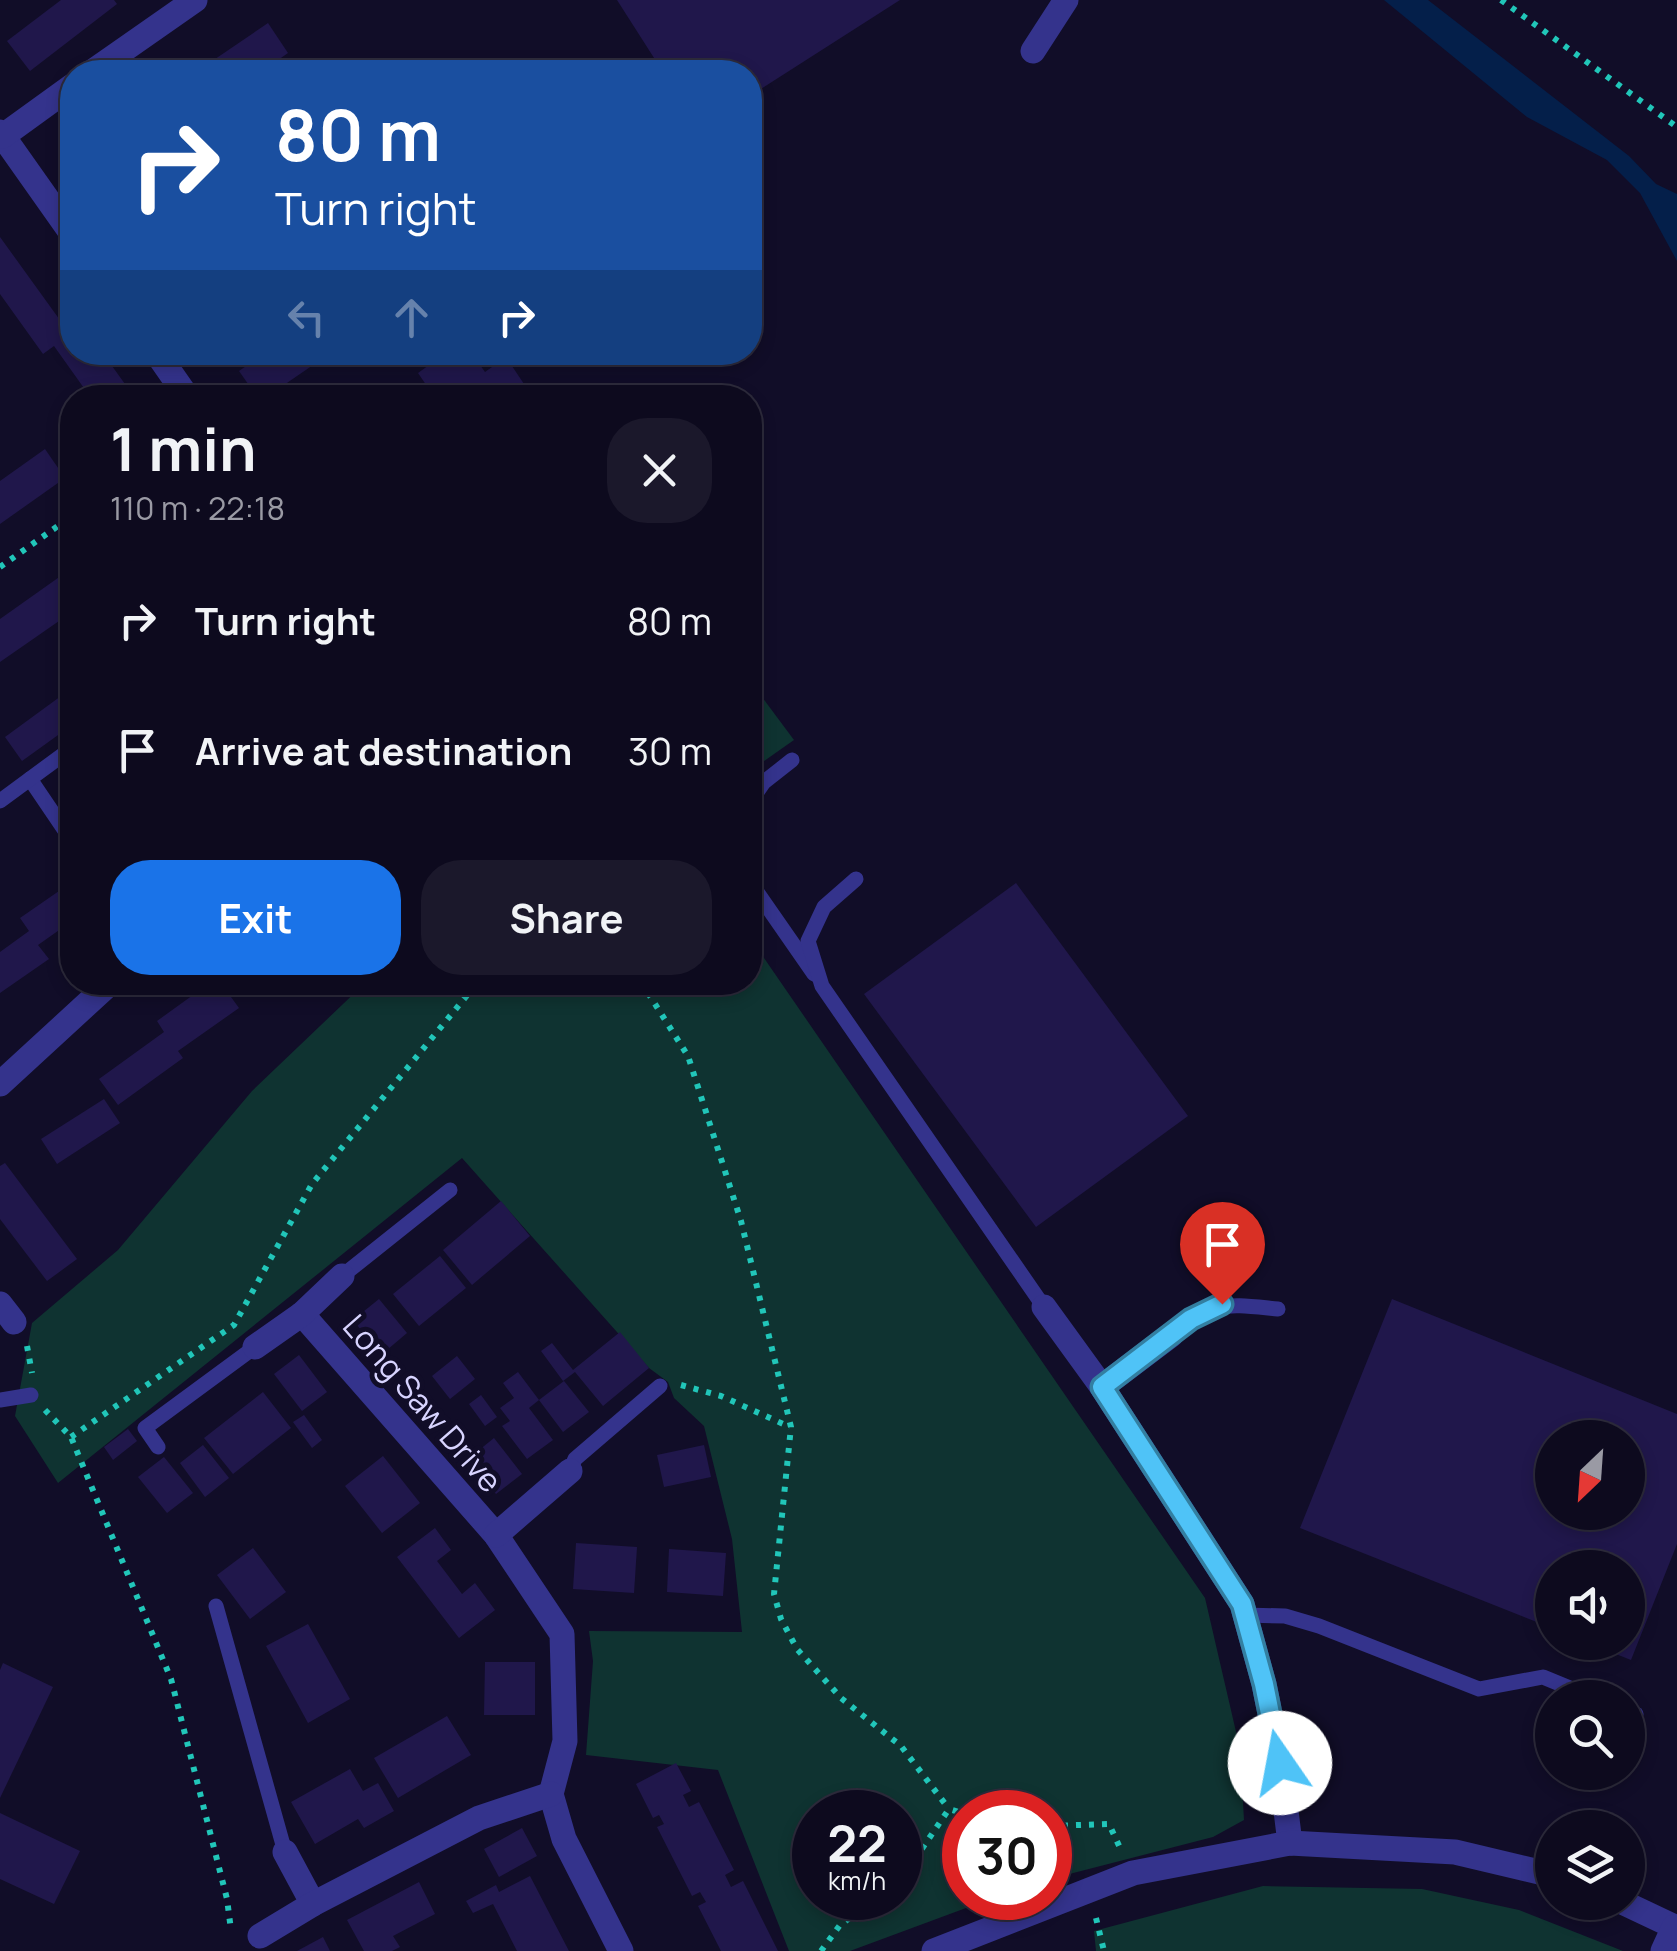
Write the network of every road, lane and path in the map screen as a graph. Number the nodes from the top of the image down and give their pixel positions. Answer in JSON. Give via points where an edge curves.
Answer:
{"nodes":[{"id":1,"x":195,"y":0,"type":"edge"},
{"id":2,"x":1066,"y":0,"type":"edge"},
{"id":3,"x":1501,"y":0,"type":"edge"},
{"id":4,"x":1033,"y":51,"type":"dead end"},
{"id":5,"x":109,"y":60,"type":"edge"},
{"id":6,"x":60,"y":94,"type":"edge"},
{"id":7,"x":1677,"y":128,"type":"edge"},
{"id":8,"x":2,"y":134,"type":"edge"},
{"id":9,"x":60,"y":217,"type":"edge"},
{"id":10,"x":60,"y":524,"type":"edge"},
{"id":11,"x":0,"y":567,"type":"edge"},
{"id":12,"x":60,"y":757,"type":"edge"},
{"id":13,"x":792,"y":760,"type":"dead end"},
{"id":14,"x":30,"y":779,"type":"junction"},
{"id":15,"x":762,"y":785,"type":"edge"},
{"id":16,"x":0,"y":800,"type":"edge"},
{"id":17,"x":60,"y":823,"type":"edge"},
{"id":18,"x":856,"y":879,"type":"dead end"},
{"id":19,"x":762,"y":899,"type":"edge"},
{"id":20,"x":822,"y":986,"type":"junction"},
{"id":21,"x":97,"y":995,"type":"edge"},
{"id":22,"x":467,"y":995,"type":"edge"},
{"id":23,"x":649,"y":995,"type":"edge"},
{"id":24,"x":0,"y":1084,"type":"edge"},
{"id":25,"x":450,"y":1190,"type":"dead end"},
{"id":26,"x":342,"y":1276,"type":"joint"},
{"id":27,"x":1044,"y":1307,"type":"joint"},
{"id":28,"x":1278,"y":1309,"type":"dead end"},
{"id":29,"x":7,"y":1312,"type":"edge"},
{"id":30,"x":302,"y":1314,"type":"junction"},
{"id":31,"x":1171,"y":1335,"type":"joint"},
{"id":32,"x":255,"y":1347,"type":"joint"},
{"id":33,"x":660,"y":1386,"type":"joint"},
{"id":34,"x":1102,"y":1387,"type":"junction"},
{"id":35,"x":30,"y":1394,"type":"junction"},
{"id":36,"x":0,"y":1400,"type":"edge"},
{"id":37,"x":791,"y":1427,"type":"junction"},
{"id":38,"x":71,"y":1437,"type":"junction"},
{"id":39,"x":158,"y":1447,"type":"dead end"},
{"id":40,"x":570,"y":1471,"type":"joint"},
{"id":41,"x":496,"y":1535,"type":"junction"},
{"id":42,"x":216,"y":1606,"type":"dead end"},
{"id":43,"x":1245,"y":1615,"type":"junction"},
{"id":44,"x":1551,"y":1680,"type":"edge"},
{"id":45,"x":551,"y":1794,"type":"junction"},
{"id":46,"x":942,"y":1800,"type":"edge"},
{"id":47,"x":942,"y":1819,"type":"edge"},
{"id":48,"x":1072,"y":1825,"type":"edge"},
{"id":49,"x":1290,"y":1844,"type":"junction"},
{"id":50,"x":922,"y":1849,"type":"edge"},
{"id":51,"x":286,"y":1852,"type":"joint"},
{"id":52,"x":1535,"y":1872,"type":"edge"},
{"id":53,"x":1133,"y":1873,"type":"junction"},
{"id":54,"x":314,"y":1904,"type":"junction"},
{"id":55,"x":1645,"y":1913,"type":"edge"},
{"id":56,"x":846,"y":1920,"type":"edge"},
{"id":57,"x":1675,"y":1927,"type":"edge"},
{"id":58,"x":232,"y":1934,"type":"dead end"},
{"id":59,"x":260,"y":1936,"type":"dead end"},
{"id":60,"x":621,"y":1951,"type":"edge"},
{"id":61,"x":821,"y":1951,"type":"edge"},
{"id":62,"x":934,"y":1951,"type":"edge"},
{"id":63,"x":1663,"y":1951,"type":"edge"}],
"edges":[{"from":1,"to":5,"type":"street"},
{"from":2,"to":4,"type":"street"},
{"from":3,"to":7,"type":"path"},
{"from":6,"to":8,"type":"street"},
{"from":8,"to":9,"type":"street"},
{"from":10,"to":11,"type":"path"},
{"from":12,"to":14,"type":"lane"},
{"from":13,"to":15,"type":"lane"},
{"from":14,"to":16,"type":"lane"},
{"from":14,"to":17,"type":"lane"},
{"from":18,"to":20,"type":"lane","via":[[824,907],[808,941]]},
{"from":19,"to":20,"type":"lane"},
{"from":20,"to":27,"type":"lane"},
{"from":21,"to":24,"type":"street"},
{"from":22,"to":38,"type":"path","via":[[312,1184],[234,1325]]},
{"from":23,"to":37,"type":"path","via":[[688,1056],[742,1221]]},
{"from":25,"to":26,"type":"lane"},
{"from":26,"to":30,"type":"street","name":"Long Saw Drive"},
{"from":27,"to":34,"type":"street"},
{"from":28,"to":31,"type":"lane","via":[[1222,1304]]},
{"from":29,"to":35,"type":"path","via":[[26,1344]]},
{"from":30,"to":32,"type":"street","name":"Long Saw Drive"},
{"from":30,"to":41,"type":"street","name":"Long Saw Drive"},
{"from":31,"to":34,"type":"street"},
{"from":32,"to":39,"type":"lane","via":[[145,1428]]},
{"from":33,"to":37,"type":"path","via":[[686,1385]]},
{"from":33,"to":40,"type":"lane"},
{"from":34,"to":43,"type":"street"},
{"from":35,"to":36,"type":"lane"},
{"from":35,"to":38,"type":"path"},
{"from":37,"to":46,"type":"path","via":[[774,1594],[780,1618],[797,1649],[841,1698],[901,1746]]},
{"from":38,"to":58,"type":"path","via":[[171,1679]]},
{"from":40,"to":41,"type":"street","name":"Long Saw Drive"},
{"from":41,"to":45,"type":"street","name":"Long Saw Drive","via":[[562,1634],[565,1741]]},
{"from":42,"to":51,"type":"lane"},
{"from":43,"to":44,"type":"lane","via":[[1285,1616],[1478,1689]]},
{"from":43,"to":49,"type":"street","via":[[1280,1763]]},
{"from":45,"to":54,"type":"street","via":[[479,1818]]},
{"from":45,"to":60,"type":"street","via":[[564,1839]]},
{"from":47,"to":50,"type":"path"},
{"from":48,"to":53,"type":"path","via":[[1109,1824]]},
{"from":49,"to":52,"type":"street","via":[[1455,1852]]},
{"from":49,"to":53,"type":"street"},
{"from":51,"to":54,"type":"street"},
{"from":53,"to":62,"type":"street"},
{"from":54,"to":59,"type":"street"},
{"from":55,"to":57,"type":"street"},
{"from":56,"to":61,"type":"path"},
{"from":57,"to":63,"type":"street"}]}
